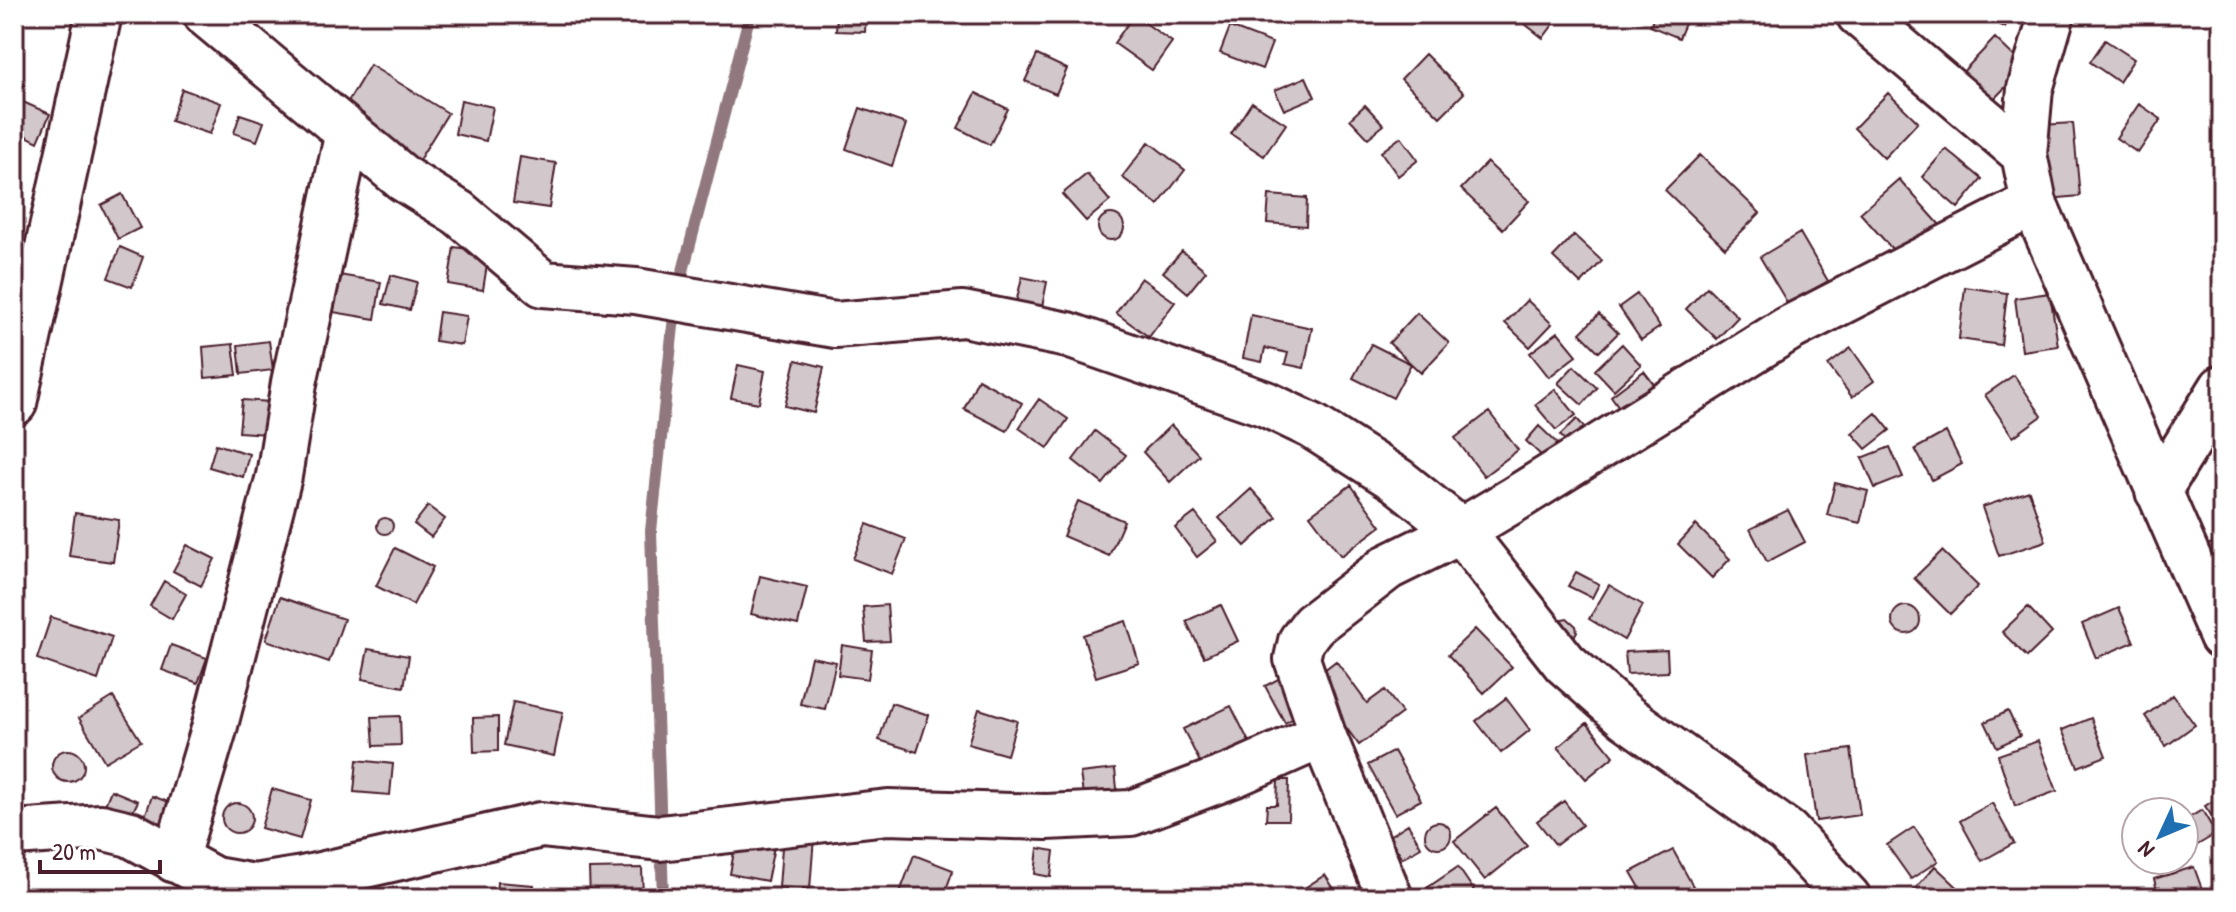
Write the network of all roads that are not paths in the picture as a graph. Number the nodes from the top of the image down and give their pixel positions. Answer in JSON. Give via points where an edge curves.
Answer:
{"nodes":[{"id":1,"x":99,"y":14,"type":"edge"},
{"id":2,"x":206,"y":14,"type":"edge"},
{"id":3,"x":1859,"y":14,"type":"edge"},
{"id":4,"x":2052,"y":14,"type":"edge"},
{"id":5,"x":348,"y":132,"type":"junction"},
{"id":6,"x":2024,"y":154,"type":"junction"},
{"id":7,"x":2034,"y":203,"type":"junction"},
{"id":8,"x":28,"y":269,"type":"edge"},
{"id":9,"x":2222,"y":388,"type":"edge"},
{"id":10,"x":14,"y":403,"type":"edge"},
{"id":11,"x":2158,"y":491,"type":"junction"},
{"id":12,"x":1461,"y":531,"type":"junction"},
{"id":13,"x":2222,"y":636,"type":"edge"},
{"id":14,"x":1323,"y":735,"type":"junction"},
{"id":15,"x":14,"y":833,"type":"edge"},
{"id":16,"x":175,"y":860,"type":"junction"},
{"id":17,"x":1390,"y":898,"type":"edge"},
{"id":18,"x":1848,"y":898,"type":"edge"}],
"edges":[{"from":1,"to":8,"type":"street"},
{"from":2,"to":5,"type":"street"},
{"from":3,"to":6,"type":"street"},
{"from":4,"to":6,"type":"street","via":[[2030,89]]},
{"from":5,"to":12,"type":"street","via":[[404,179],[459,213],[543,284],[636,291],[835,325],[963,314],[1068,335],[1266,404],[1312,426],[1397,480]]},
{"from":5,"to":16,"type":"street","via":[[279,476]]},
{"from":6,"to":7,"type":"street"},
{"from":7,"to":11,"type":"street"},
{"from":7,"to":12,"type":"street","via":[[1788,329]]},
{"from":8,"to":10,"type":"street"},
{"from":9,"to":11,"type":"street"},
{"from":11,"to":13,"type":"street"},
{"from":12,"to":14,"type":"street","via":[[1388,567],[1313,625],[1301,641],[1297,659]]},
{"from":12,"to":18,"type":"street","via":[[1565,663],[1626,717],[1787,832]]},
{"from":14,"to":16,"type":"street","via":[[1131,813],[1046,817],[888,812],[660,838],[541,825],[254,887],[214,880]]},
{"from":14,"to":17,"type":"street"},
{"from":15,"to":16,"type":"street","via":[[101,827],[130,834]]}]}
